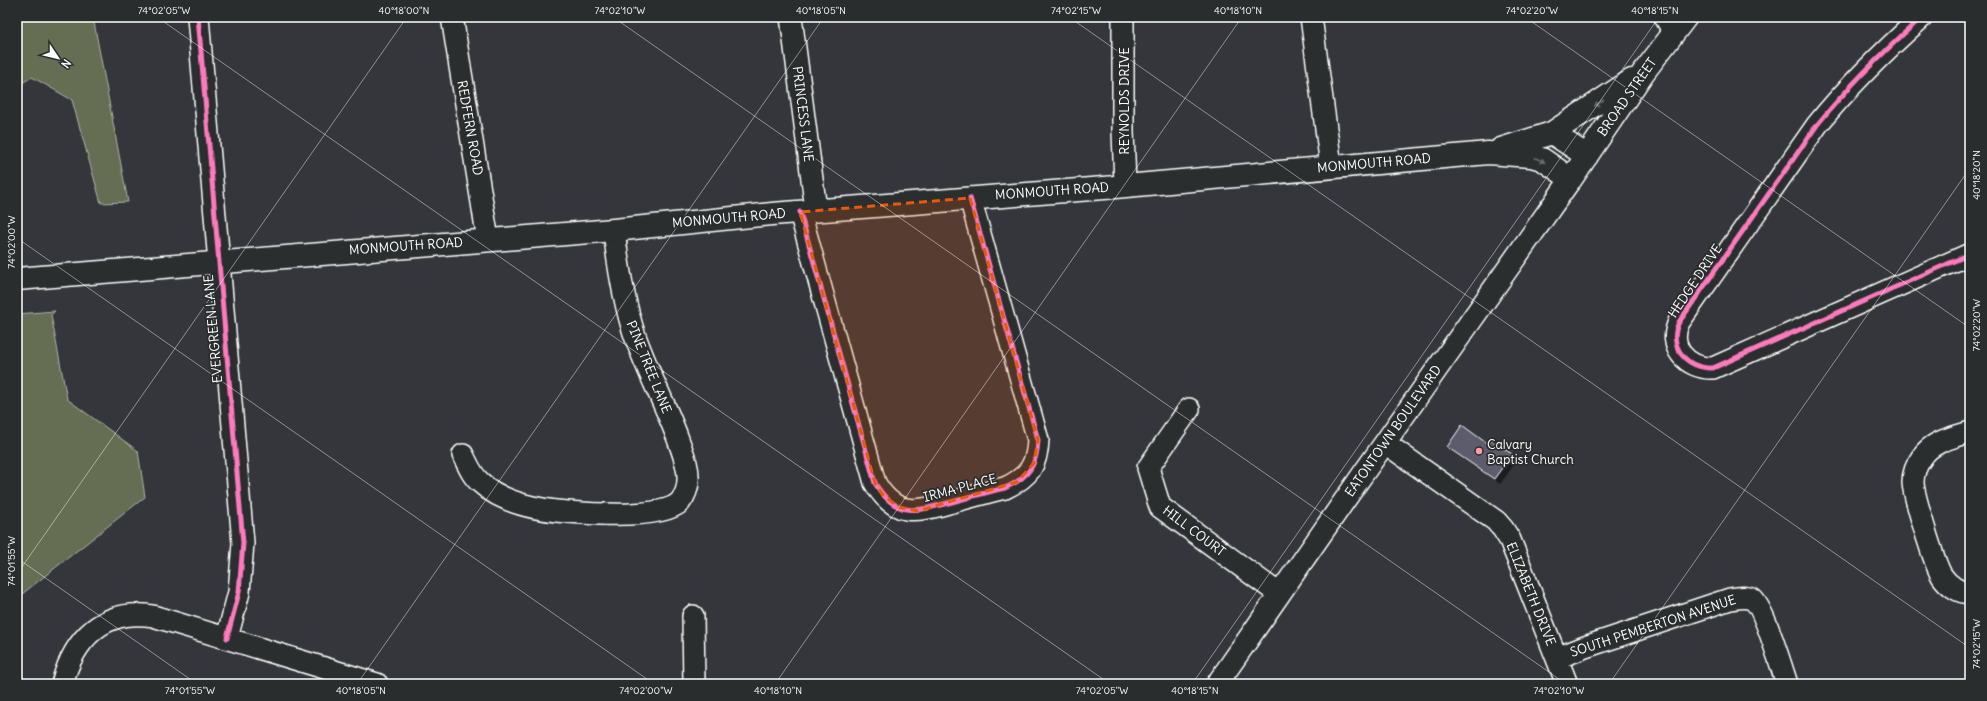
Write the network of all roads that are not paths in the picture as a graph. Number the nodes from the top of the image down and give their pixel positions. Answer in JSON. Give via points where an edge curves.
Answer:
{"nodes":[{"id":1,"x":198,"y":17,"type":"edge"},
{"id":2,"x":452,"y":17,"type":"edge"},
{"id":3,"x":791,"y":17,"type":"edge"},
{"id":4,"x":1123,"y":17,"type":"edge"},
{"id":5,"x":1311,"y":17,"type":"edge"},
{"id":6,"x":1922,"y":17,"type":"edge"},
{"id":7,"x":1675,"y":22,"type":"edge"},
{"id":8,"x":1643,"y":73,"type":"junction"},
{"id":9,"x":1552,"y":133,"type":"junction"},
{"id":10,"x":1488,"y":153,"type":"junction"},
{"id":11,"x":1587,"y":156,"type":"junction"},
{"id":12,"x":1332,"y":166,"type":"junction"},
{"id":13,"x":1571,"y":180,"type":"junction"},
{"id":14,"x":1125,"y":185,"type":"junction"},
{"id":15,"x":970,"y":198,"type":"junction"},
{"id":16,"x":808,"y":211,"type":"junction"},
{"id":17,"x":614,"y":230,"type":"junction"},
{"id":18,"x":488,"y":240,"type":"junction"},
{"id":19,"x":1970,"y":254,"type":"edge"},
{"id":20,"x":219,"y":262,"type":"junction"},
{"id":21,"x":17,"y":279,"type":"edge"},
{"id":22,"x":1189,"y":409,"type":"dead end"},
{"id":23,"x":1970,"y":432,"type":"edge"},
{"id":24,"x":1385,"y":443,"type":"junction"},
{"id":25,"x":463,"y":455,"type":"dead end"},
{"id":26,"x":1970,"y":593,"type":"edge"},
{"id":27,"x":1278,"y":594,"type":"junction"},
{"id":28,"x":693,"y":616,"type":"dead end"},
{"id":29,"x":227,"y":638,"type":"junction"},
{"id":30,"x":1557,"y":658,"type":"junction"},
{"id":31,"x":62,"y":684,"type":"edge"},
{"id":32,"x":377,"y":684,"type":"edge"},
{"id":33,"x":694,"y":684,"type":"edge"},
{"id":34,"x":1217,"y":684,"type":"edge"},
{"id":35,"x":1567,"y":684,"type":"edge"},
{"id":36,"x":1787,"y":684,"type":"edge"}],
"edges":[{"from":1,"to":20,"type":"street","name":"EVERGREEN LANE"},
{"from":2,"to":18,"type":"street","name":"REDFERN ROAD"},
{"from":3,"to":16,"type":"street","name":"PRINCESS LANE"},
{"from":4,"to":14,"type":"street","name":"REYNOLDS DRIVE"},
{"from":5,"to":12,"type":"street"},
{"from":6,"to":19,"type":"street","name":"HEDGE DRIVE","via":[[1878,56],[1817,125],[1679,322],[1675,334],[1676,344],[1684,359],[1692,365],[1703,369],[1713,368]]},
{"from":7,"to":8,"type":"main road","name":"BROAD STREET"},
{"from":8,"to":9,"type":"main road","name":"MONMOUTH ROAD","one_way":true},
{"from":8,"to":11,"type":"main road","name":"BROAD STREET"},
{"from":9,"to":10,"type":"main road","name":"MONMOUTH ROAD"},
{"from":9,"to":11,"type":"main road"},
{"from":10,"to":12,"type":"main road","name":"MONMOUTH ROAD"},
{"from":10,"to":13,"type":"main road","name":"MONMOUTH ROAD","one_way":true,"via":[[1542,159]]},
{"from":11,"to":13,"type":"main road","name":"BROAD STREET"},
{"from":12,"to":14,"type":"main road","name":"MONMOUTH ROAD"},
{"from":13,"to":24,"type":"street","name":"EATONTOWN BOULEVARD"},
{"from":14,"to":15,"type":"main road","name":"MONMOUTH ROAD"},
{"from":15,"to":16,"type":"main road","name":"MONMOUTH ROAD"},
{"from":15,"to":16,"type":"street","name":"IRMA PLACE","via":[[1038,440],[1037,453],[1029,472],[1006,488],[918,511],[898,507],[887,500],[875,483]]},
{"from":16,"to":17,"type":"main road","name":"MONMOUTH ROAD"},
{"from":17,"to":18,"type":"main road","name":"MONMOUTH ROAD"},
{"from":17,"to":25,"type":"street","name":"PINE TREE LANE","via":[[621,282],[634,335],[668,412],[684,456],[689,479],[680,502],[667,510],[654,513],[584,514],[555,511],[524,504],[489,490],[472,472]]},
{"from":18,"to":20,"type":"main road","name":"MONMOUTH ROAD"},
{"from":20,"to":21,"type":"main road","name":"MONMOUTH ROAD"},
{"from":20,"to":29,"type":"street","name":"EVERGREEN LANE","via":[[243,543],[239,592]]},
{"from":22,"to":27,"type":"street","name":"HILL COURT","via":[[1148,468],[1160,507]]},
{"from":23,"to":26,"type":"street","via":[[1939,442],[1928,450],[1917,465],[1913,482],[1937,566],[1946,581],[1956,589]]},
{"from":24,"to":27,"type":"street","name":"EATONTOWN BOULEVARD"},
{"from":24,"to":30,"type":"street","name":"ELIZABETH DRIVE","via":[[1496,521],[1503,529],[1510,540]]},
{"from":27,"to":34,"type":"street","name":"EATONTOWN BOULEVARD"},
{"from":28,"to":33,"type":"street"},
{"from":29,"to":31,"type":"street","via":[[153,616],[125,615],[102,623],[88,634],[76,648]]},
{"from":29,"to":32,"type":"street"},
{"from":30,"to":35,"type":"street","name":"ELIZABETH DRIVE"},
{"from":30,"to":36,"type":"street","name":"SOUTH PEMBERTON AVENUE","via":[[1730,599],[1746,597],[1756,603],[1762,615]]}]}
